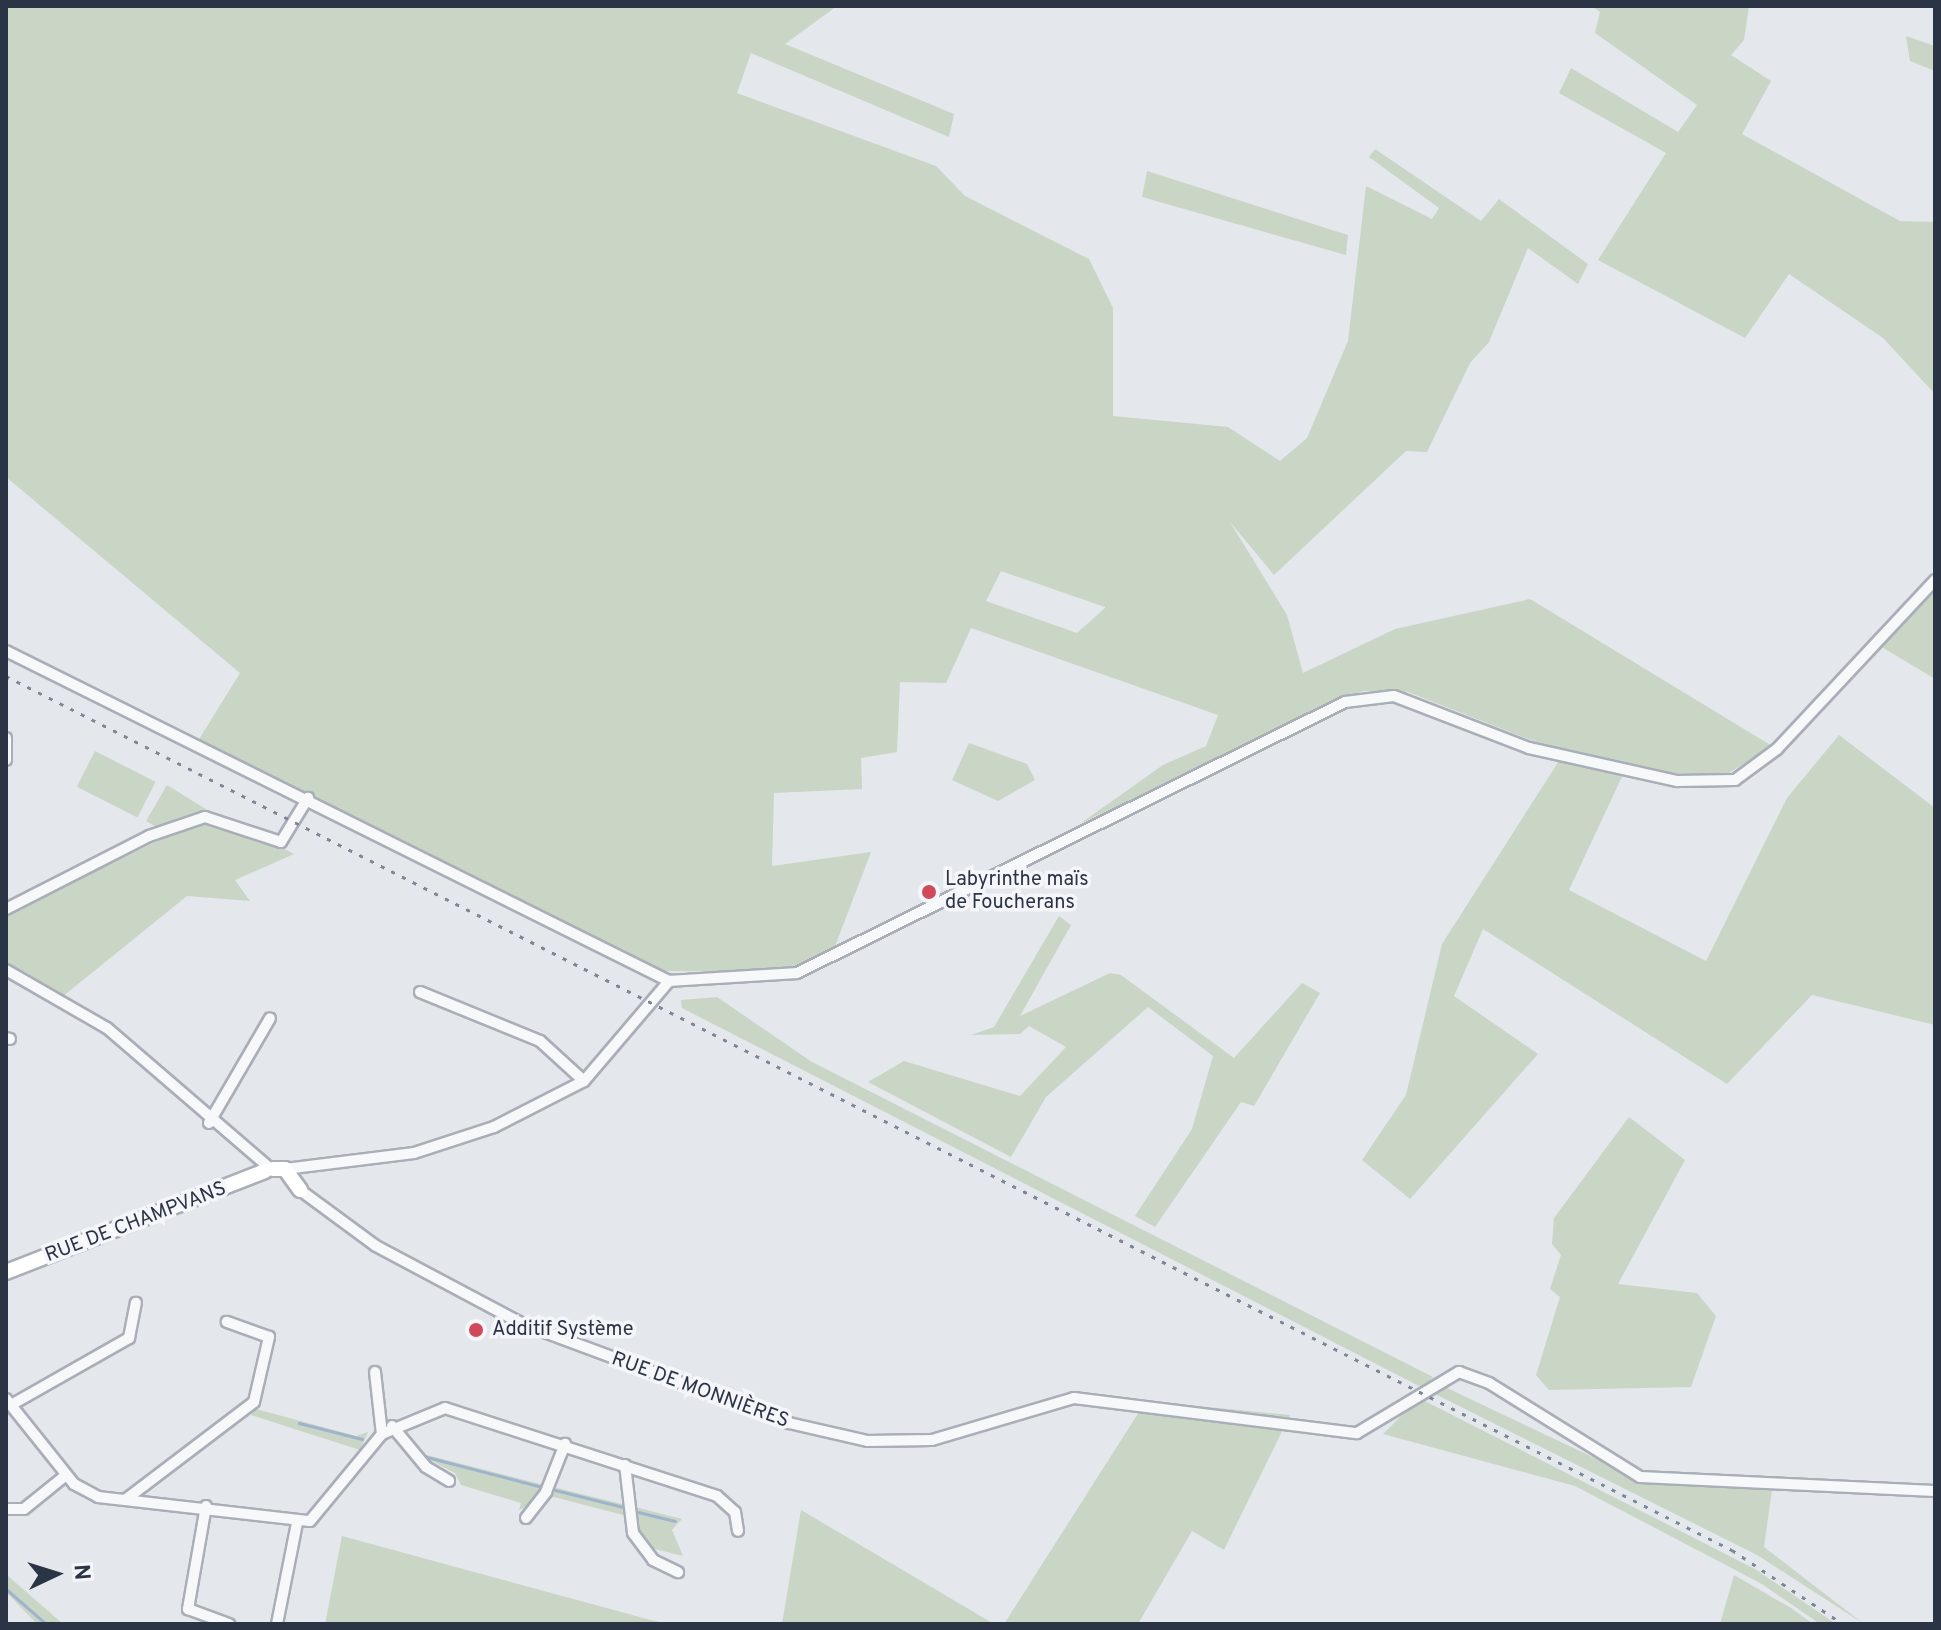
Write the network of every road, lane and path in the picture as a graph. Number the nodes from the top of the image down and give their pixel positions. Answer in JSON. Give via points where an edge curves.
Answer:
{"nodes":[{"id":1,"x":1935,"y":580,"type":"edge"},
{"id":2,"x":6,"y":651,"type":"edge"},
{"id":3,"x":6,"y":738,"type":"edge"},
{"id":4,"x":6,"y":760,"type":"edge"},
{"id":5,"x":308,"y":798,"type":"junction"},
{"id":6,"x":6,"y":909,"type":"edge"},
{"id":7,"x":6,"y":970,"type":"edge"},
{"id":8,"x":669,"y":981,"type":"junction"},
{"id":9,"x":420,"y":992,"type":"dead end"},
{"id":10,"x":270,"y":1018,"type":"dead end"},
{"id":11,"x":584,"y":1081,"type":"junction"},
{"id":12,"x":209,"y":1123,"type":"junction"},
{"id":13,"x":252,"y":1153,"type":"junction"},
{"id":14,"x":303,"y":1167,"type":"junction"},
{"id":15,"x":269,"y":1171,"type":"junction"},
{"id":16,"x":299,"y":1187,"type":"junction"},
{"id":17,"x":6,"y":1272,"type":"edge"},
{"id":18,"x":136,"y":1303,"type":"dead end"},
{"id":19,"x":227,"y":1322,"type":"dead end"},
{"id":20,"x":375,"y":1372,"type":"dead end"},
{"id":21,"x":8,"y":1402,"type":"edge"},
{"id":22,"x":392,"y":1426,"type":"junction"},
{"id":23,"x":382,"y":1434,"type":"junction"},
{"id":24,"x":565,"y":1444,"type":"junction"},
{"id":25,"x":625,"y":1465,"type":"junction"},
{"id":26,"x":66,"y":1475,"type":"junction"},
{"id":27,"x":449,"y":1481,"type":"dead end"},
{"id":28,"x":1935,"y":1491,"type":"edge"},
{"id":29,"x":125,"y":1500,"type":"junction"},
{"id":30,"x":206,"y":1506,"type":"junction"},
{"id":31,"x":7,"y":1512,"type":"edge"},
{"id":32,"x":526,"y":1518,"type":"dead end"},
{"id":33,"x":297,"y":1523,"type":"junction"},
{"id":34,"x":738,"y":1531,"type":"dead end"},
{"id":35,"x":678,"y":1572,"type":"dead end"},
{"id":36,"x":229,"y":1624,"type":"edge"},
{"id":37,"x":277,"y":1624,"type":"edge"}],
"edges":[{"from":1,"to":8,"type":"street","via":[[1777,749],[1735,780],[1703,784],[1652,777],[1529,748],[1409,700],[1369,696],[1312,717],[786,977]]},
{"from":2,"to":5,"type":"street"},
{"from":3,"to":4,"type":"street"},
{"from":5,"to":6,"type":"street","via":[[281,842],[205,817],[149,836]]},
{"from":5,"to":8,"type":"street"},
{"from":7,"to":12,"type":"street","via":[[101,1023]]},
{"from":8,"to":11,"type":"street","name":"RUE DE CHAMPVANS"},
{"from":9,"to":11,"type":"street","via":[[540,1041]]},
{"from":10,"to":12,"type":"street"},
{"from":11,"to":14,"type":"street","name":"RUE DE CHAMPVANS","via":[[448,1144]]},
{"from":12,"to":13,"type":"street"},
{"from":13,"to":15,"type":"street"},
{"from":13,"to":15,"type":"street"},
{"from":14,"to":15,"type":"street","name":"RUE DE CHAMPVANS"},
{"from":14,"to":16,"type":"street"},
{"from":15,"to":16,"type":"street","name":"RUE DE MONNIÈRES"},
{"from":15,"to":17,"type":"street","name":"RUE DE CHAMPVANS"},
{"from":16,"to":28,"type":"street","name":"RUE DE MONNIÈRES","via":[[376,1246],[523,1324],[808,1429],[908,1445],[1074,1398],[1237,1413],[1357,1433],[1459,1372],[1489,1383],[1640,1477]]},
{"from":18,"to":21,"type":"street","via":[[129,1338]]},
{"from":19,"to":29,"type":"street","via":[[269,1337],[254,1402]]},
{"from":20,"to":23,"type":"street"},
{"from":21,"to":26,"type":"street"},
{"from":22,"to":23,"type":"street"},
{"from":22,"to":24,"type":"street","via":[[416,1414],[456,1409]]},
{"from":22,"to":27,"type":"street","via":[[426,1467]]},
{"from":23,"to":33,"type":"street","via":[[310,1521]]},
{"from":24,"to":25,"type":"street"},
{"from":24,"to":32,"type":"street","via":[[546,1492]]},
{"from":25,"to":34,"type":"street","via":[[717,1496],[735,1512]]},
{"from":25,"to":35,"type":"street","via":[[633,1533],[653,1560]]},
{"from":26,"to":29,"type":"street","via":[[90,1495]]},
{"from":26,"to":31,"type":"street"},
{"from":29,"to":30,"type":"street"},
{"from":30,"to":33,"type":"street"},
{"from":30,"to":36,"type":"street","via":[[188,1609]]},
{"from":33,"to":37,"type":"street"}]}
